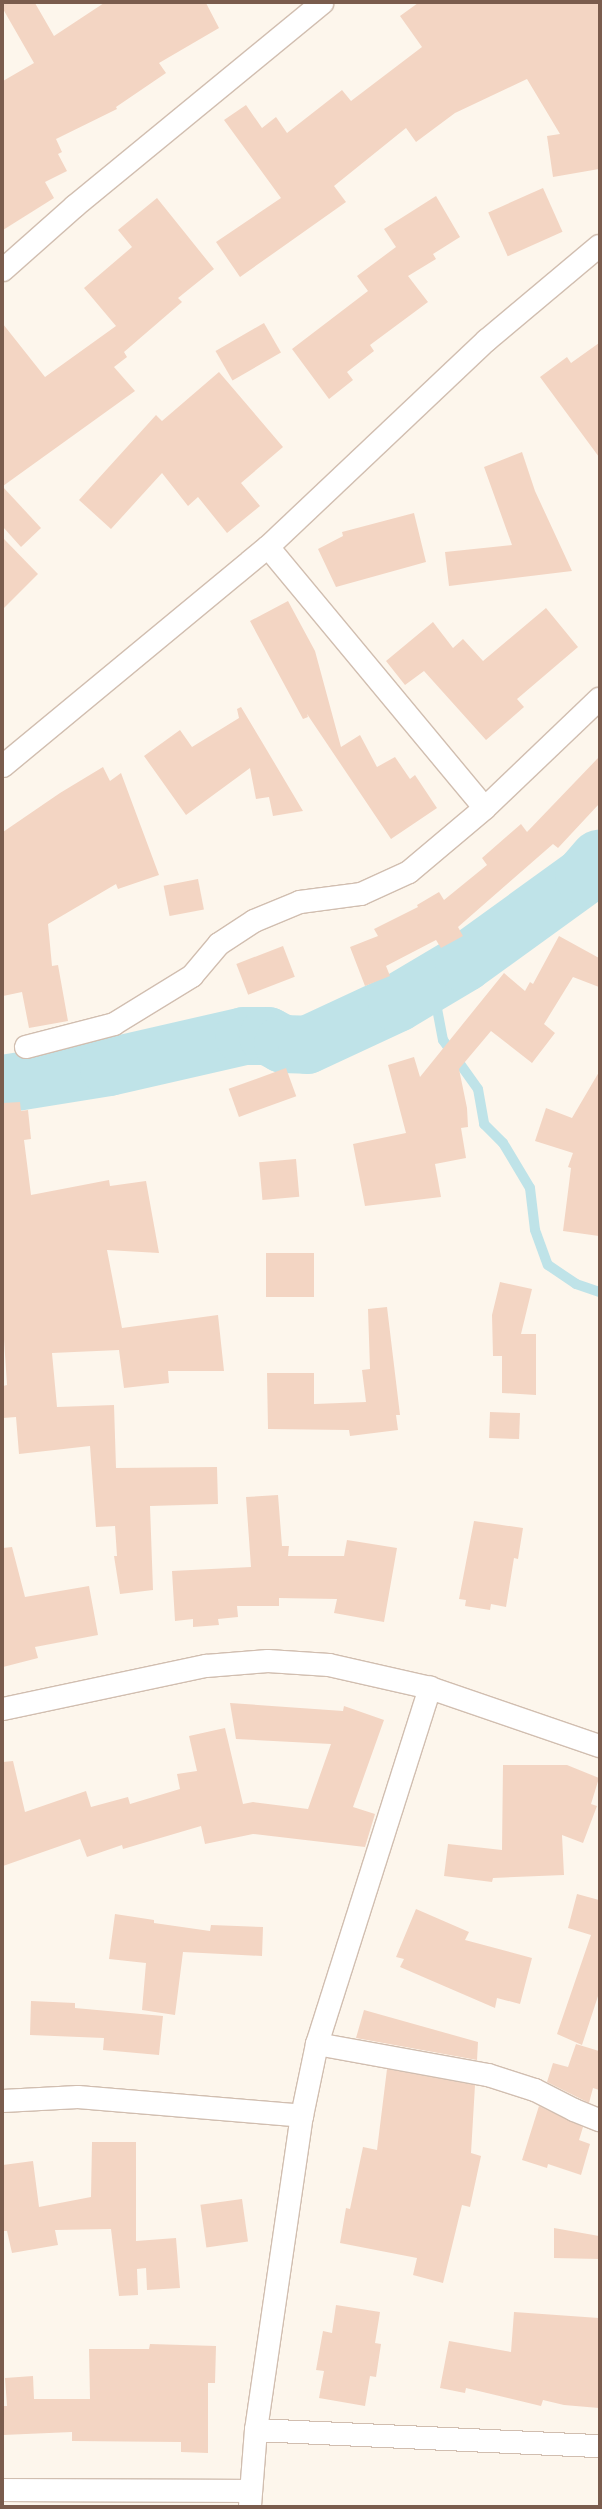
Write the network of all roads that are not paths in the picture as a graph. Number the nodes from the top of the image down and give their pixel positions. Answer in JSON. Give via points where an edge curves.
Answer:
{"nodes":[{"id":1,"x":322,"y":3,"type":"edge"},
{"id":2,"x":599,"y":246,"type":"edge"},
{"id":3,"x":3,"y":270,"type":"edge"},
{"id":4,"x":268,"y":547,"type":"junction"},
{"id":5,"x":599,"y":699,"type":"edge"},
{"id":6,"x":3,"y":766,"type":"edge"},
{"id":7,"x":485,"y":808,"type":"junction"},
{"id":8,"x":26,"y":1047,"type":"dead end"},
{"id":9,"x":430,"y":1688,"type":"junction"},
{"id":10,"x":3,"y":1709,"type":"edge"},
{"id":11,"x":599,"y":1746,"type":"edge"},
{"id":12,"x":317,"y":2044,"type":"junction"},
{"id":13,"x":3,"y":2101,"type":"edge"},
{"id":14,"x":302,"y":2116,"type":"junction"},
{"id":15,"x":599,"y":2120,"type":"edge"},
{"id":16,"x":256,"y":2430,"type":"junction"},
{"id":17,"x":599,"y":2446,"type":"edge"},
{"id":18,"x":3,"y":2490,"type":"edge"},
{"id":19,"x":250,"y":2498,"type":"edge"}],
"edges":[{"from":1,"to":3,"type":"street","via":[[75,206]]},
{"from":2,"to":4,"type":"street","via":[[487,340]]},
{"from":4,"to":6,"type":"street"},
{"from":4,"to":7,"type":"street"},
{"from":5,"to":7,"type":"street"},
{"from":7,"to":8,"type":"street","via":[[409,872],[361,894],[300,902],[254,921],[219,944],[192,976],[114,1024]]},
{"from":9,"to":10,"type":"street","via":[[329,1665],[268,1661],[206,1666]]},
{"from":9,"to":11,"type":"street"},
{"from":9,"to":12,"type":"street"},
{"from":12,"to":14,"type":"street"},
{"from":12,"to":15,"type":"street","via":[[488,2075],[535,2090]]},
{"from":13,"to":14,"type":"street","via":[[78,2097]]},
{"from":14,"to":16,"type":"street"},
{"from":16,"to":17,"type":"street"},
{"from":16,"to":19,"type":"street"},
{"from":18,"to":19,"type":"street"}]}
